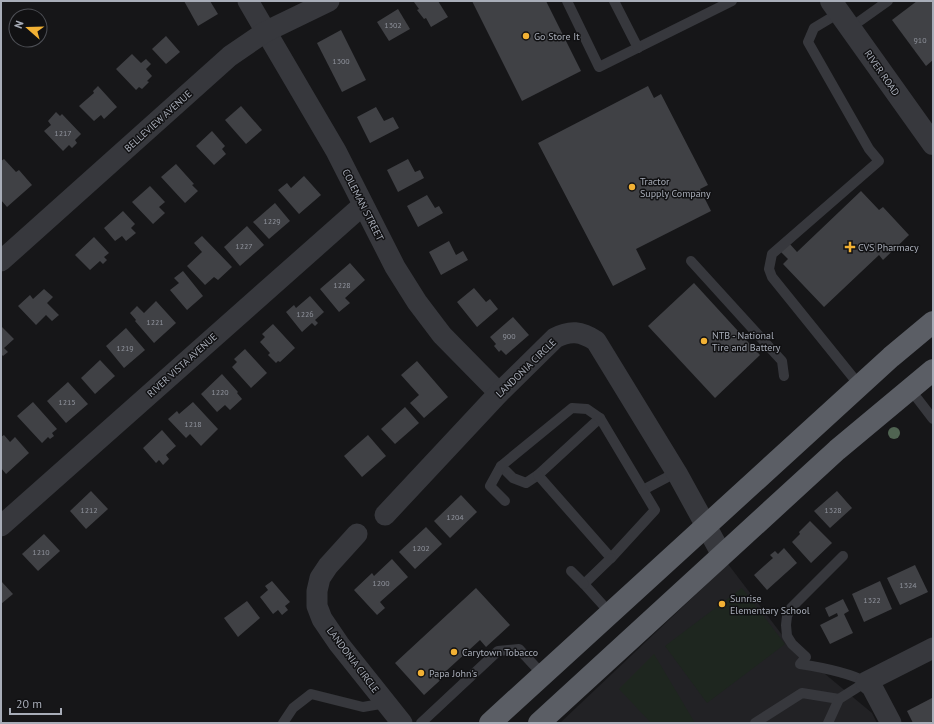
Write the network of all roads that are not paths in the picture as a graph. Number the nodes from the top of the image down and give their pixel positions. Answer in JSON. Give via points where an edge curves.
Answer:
{"nodes":[{"id":1,"x":248,"y":1,"type":"edge"},
{"id":2,"x":329,"y":1,"type":"edge"},
{"id":3,"x":567,"y":1,"type":"edge"},
{"id":4,"x":614,"y":1,"type":"edge"},
{"id":5,"x":732,"y":1,"type":"edge"},
{"id":6,"x":888,"y":1,"type":"edge"},
{"id":7,"x":840,"y":14,"type":"edge"},
{"id":8,"x":265,"y":32,"type":"junction"},
{"id":9,"x":638,"y":48,"type":"junction"},
{"id":10,"x":933,"y":144,"type":"edge"},
{"id":11,"x":363,"y":205,"type":"junction"},
{"id":12,"x":1,"y":261,"type":"edge"},
{"id":13,"x":691,"y":261,"type":"dead end"},
{"id":14,"x":933,"y":322,"type":"edge"},
{"id":15,"x":933,"y":370,"type":"edge"},
{"id":16,"x":784,"y":376,"type":"dead end"},
{"id":17,"x":860,"y":386,"type":"junction"},
{"id":18,"x":910,"y":389,"type":"junction"},
{"id":19,"x":499,"y":393,"type":"junction"},
{"id":20,"x":600,"y":418,"type":"junction"},
{"id":21,"x":933,"y":419,"type":"edge"},
{"id":22,"x":500,"y":466,"type":"junction"},
{"id":23,"x":677,"y":472,"type":"junction"},
{"id":24,"x":538,"y":475,"type":"junction"},
{"id":25,"x":644,"y":490,"type":"junction"},
{"id":26,"x":505,"y":501,"type":"dead end"},
{"id":27,"x":385,"y":515,"type":"dead end"},
{"id":28,"x":706,"y":525,"type":"junction"},
{"id":29,"x":1,"y":526,"type":"edge"},
{"id":30,"x":357,"y":534,"type":"dead end"},
{"id":31,"x":722,"y":555,"type":"junction"},
{"id":32,"x":843,"y":556,"type":"dead end"},
{"id":33,"x":610,"y":558,"type":"junction"},
{"id":34,"x":571,"y":571,"type":"dead end"},
{"id":35,"x":584,"y":584,"type":"junction"},
{"id":36,"x":611,"y":614,"type":"junction"},
{"id":37,"x":933,"y":648,"type":"edge"},
{"id":38,"x":543,"y":675,"type":"junction"},
{"id":39,"x":866,"y":682,"type":"junction"},
{"id":40,"x":839,"y":699,"type":"junction"},
{"id":41,"x":386,"y":703,"type":"junction"},
{"id":42,"x":283,"y":723,"type":"edge"},
{"id":43,"x":402,"y":723,"type":"edge"},
{"id":44,"x":420,"y":723,"type":"edge"},
{"id":45,"x":490,"y":723,"type":"edge"},
{"id":46,"x":539,"y":723,"type":"edge"},
{"id":47,"x":755,"y":723,"type":"edge"},
{"id":48,"x":828,"y":723,"type":"edge"},
{"id":49,"x":891,"y":723,"type":"edge"}],
"edges":[{"from":1,"to":8,"type":"street","name":"COLEMAN STREET"},
{"from":2,"to":8,"type":"street","name":"BELLEVIEW AVENUE"},
{"from":3,"to":9,"type":"lane","via":[[600,67]]},
{"from":4,"to":9,"type":"lane"},
{"from":5,"to":9,"type":"lane"},
{"from":6,"to":7,"type":"lane"},
{"from":7,"to":10,"type":"street","name":"RIVER ROAD"},
{"from":7,"to":17,"type":"lane","via":[[814,28],[808,42],[878,161],[772,254],[769,269],[772,277]]},
{"from":8,"to":11,"type":"street","name":"COLEMAN STREET","via":[[336,151]]},
{"from":8,"to":12,"type":"street","name":"BELLEVIEW AVENUE","via":[[230,56]]},
{"from":11,"to":19,"type":"street","name":"COLEMAN STREET","via":[[395,267],[417,302],[442,335]]},
{"from":11,"to":29,"type":"street","name":"RIVER VISTA AVENUE"},
{"from":13,"to":16,"type":"lane","via":[[782,361]]},
{"from":14,"to":17,"type":"highway"},
{"from":15,"to":18,"type":"highway"},
{"from":17,"to":28,"type":"highway"},
{"from":18,"to":21,"type":"lane"},
{"from":18,"to":31,"type":"highway","via":[[837,450]]},
{"from":19,"to":23,"type":"street","name":"LANDONIA CIRCLE","via":[[555,338],[565,333],[587,335],[596,341]]},
{"from":19,"to":27,"type":"street","name":"LANDONIA CIRCLE"},
{"from":20,"to":22,"type":"lane","via":[[587,409],[572,408]]},
{"from":20,"to":24,"type":"lane"},
{"from":20,"to":25,"type":"lane"},
{"from":22,"to":24,"type":"lane","via":[[513,478],[526,483]]},
{"from":22,"to":26,"type":"lane","via":[[490,486]]},
{"from":23,"to":25,"type":"lane"},
{"from":23,"to":28,"type":"street","name":"LANDONIA CIRCLE"},
{"from":24,"to":33,"type":"lane"},
{"from":25,"to":33,"type":"lane","via":[[655,510]]},
{"from":28,"to":31,"type":"street","name":"LANDONIA CIRCLE"},
{"from":28,"to":36,"type":"highway"},
{"from":30,"to":41,"type":"street","name":"LANDONIA CIRCLE","via":[[320,578],[317,606],[322,619],[339,644]]},
{"from":31,"to":46,"type":"highway"},
{"from":32,"to":39,"type":"lane","via":[[791,608],[786,625],[788,636],[792,644],[806,657],[800,664],[822,667]]},
{"from":33,"to":35,"type":"lane"},
{"from":34,"to":35,"type":"lane"},
{"from":35,"to":36,"type":"lane"},
{"from":36,"to":38,"type":"highway"},
{"from":37,"to":39,"type":"street"},
{"from":38,"to":44,"type":"lane","via":[[519,649],[498,651]]},
{"from":38,"to":45,"type":"highway"},
{"from":39,"to":40,"type":"lane"},
{"from":39,"to":49,"type":"street","via":[[872,687]]},
{"from":40,"to":47,"type":"lane","via":[[802,693]]},
{"from":40,"to":48,"type":"lane"},
{"from":41,"to":42,"type":"lane","via":[[363,707],[312,694],[293,708]]},
{"from":41,"to":43,"type":"street","name":"LANDONIA CIRCLE"}]}
